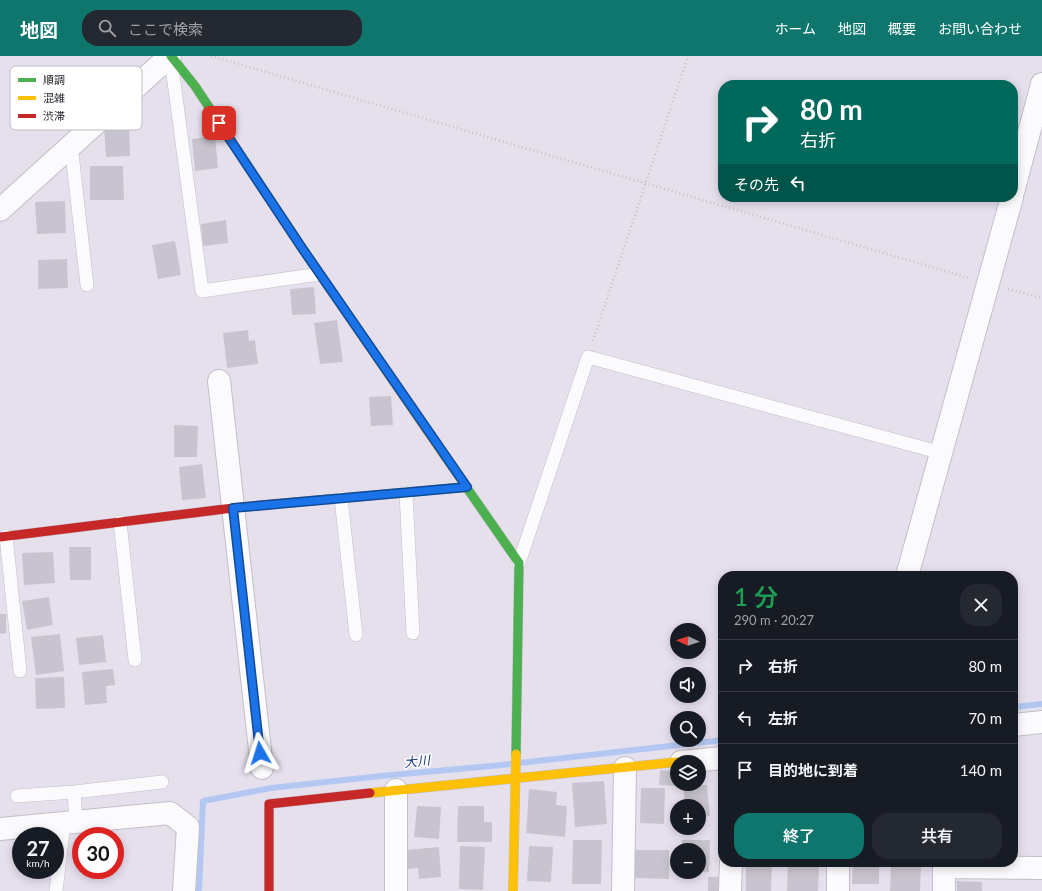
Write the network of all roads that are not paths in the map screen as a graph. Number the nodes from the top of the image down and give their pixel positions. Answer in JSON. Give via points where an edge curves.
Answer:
{"nodes":[{"id":1,"x":170,"y":56,"type":"edge"},
{"id":2,"x":142,"y":81,"type":"edge"},
{"id":3,"x":1042,"y":84,"type":"edge"},
{"id":4,"x":88,"y":130,"type":"edge"},
{"id":5,"x":71,"y":145,"type":"junction"},
{"id":6,"x":1018,"y":173,"type":"edge"},
{"id":7,"x":1011,"y":202,"type":"edge"},
{"id":8,"x":0,"y":210,"type":"edge"},
{"id":9,"x":319,"y":274,"type":"junction"},
{"id":10,"x":87,"y":285,"type":"dead end"},
{"id":11,"x":219,"y":381,"type":"dead end"},
{"id":12,"x":942,"y":452,"type":"junction"},
{"id":13,"x":467,"y":487,"type":"junction"},
{"id":14,"x":406,"y":493,"type":"junction"},
{"id":15,"x":341,"y":498,"type":"junction"},
{"id":16,"x":233,"y":508,"type":"junction"},
{"id":17,"x":120,"y":522,"type":"junction"},
{"id":18,"x":3,"y":536,"type":"edge"},
{"id":19,"x":519,"y":563,"type":"junction"},
{"id":20,"x":908,"y":571,"type":"edge"},
{"id":21,"x":413,"y":633,"type":"dead end"},
{"id":22,"x":356,"y":635,"type":"dead end"},
{"id":23,"x":135,"y":660,"type":"dead end"},
{"id":24,"x":20,"y":671,"type":"dead end"},
{"id":25,"x":1042,"y":722,"type":"edge"},
{"id":26,"x":1018,"y":724,"type":"edge"},
{"id":27,"x":718,"y":758,"type":"edge"},
{"id":28,"x":706,"y":760,"type":"edge"},
{"id":29,"x":670,"y":763,"type":"edge"},
{"id":30,"x":262,"y":768,"type":"dead end"},
{"id":31,"x":625,"y":768,"type":"junction"},
{"id":32,"x":515,"y":778,"type":"junction"},
{"id":33,"x":162,"y":782,"type":"dead end"},
{"id":34,"x":396,"y":790,"type":"junction"},
{"id":35,"x":74,"y":792,"type":"junction"},
{"id":36,"x":17,"y":796,"type":"dead end"},
{"id":37,"x":70,"y":822,"type":"junction"},
{"id":38,"x":0,"y":828,"type":"edge"},
{"id":39,"x":731,"y":867,"type":"edge"},
{"id":40,"x":838,"y":867,"type":"edge"},
{"id":41,"x":944,"y":867,"type":"edge"},
{"id":42,"x":1018,"y":867,"type":"edge"},
{"id":43,"x":1042,"y":868,"type":"edge"},
{"id":44,"x":56,"y":891,"type":"edge"},
{"id":45,"x":184,"y":891,"type":"edge"},
{"id":46,"x":269,"y":891,"type":"edge"},
{"id":47,"x":396,"y":891,"type":"edge"},
{"id":48,"x":513,"y":891,"type":"edge"},
{"id":49,"x":623,"y":891,"type":"edge"},
{"id":50,"x":730,"y":891,"type":"edge"},
{"id":51,"x":838,"y":891,"type":"edge"},
{"id":52,"x":944,"y":891,"type":"edge"}],
"edges":[{"from":1,"to":2,"type":"street"},
{"from":1,"to":9,"type":"street","via":[[195,86]]},
{"from":1,"to":9,"type":"lane","via":[[202,291]]},
{"from":3,"to":6,"type":"street"},
{"from":4,"to":5,"type":"street"},
{"from":5,"to":8,"type":"street"},
{"from":5,"to":10,"type":"lane"},
{"from":7,"to":12,"type":"street"},
{"from":9,"to":13,"type":"street"},
{"from":11,"to":16,"type":"street"},
{"from":12,"to":19,"type":"lane","via":[[588,357]]},
{"from":12,"to":20,"type":"street"},
{"from":13,"to":14,"type":"street"},
{"from":13,"to":19,"type":"street"},
{"from":14,"to":15,"type":"street"},
{"from":14,"to":21,"type":"lane"},
{"from":15,"to":16,"type":"street"},
{"from":15,"to":22,"type":"lane"},
{"from":16,"to":17,"type":"street"},
{"from":16,"to":30,"type":"street"},
{"from":17,"to":18,"type":"street"},
{"from":17,"to":23,"type":"lane"},
{"from":18,"to":24,"type":"lane"},
{"from":19,"to":32,"type":"street"},
{"from":25,"to":26,"type":"street"},
{"from":27,"to":28,"type":"street"},
{"from":29,"to":31,"type":"street"},
{"from":31,"to":32,"type":"street"},
{"from":31,"to":49,"type":"street"},
{"from":32,"to":34,"type":"street"},
{"from":32,"to":48,"type":"street"},
{"from":33,"to":35,"type":"lane"},
{"from":34,"to":46,"type":"street","via":[[269,804]]},
{"from":34,"to":47,"type":"street"},
{"from":35,"to":36,"type":"lane"},
{"from":35,"to":37,"type":"lane"},
{"from":37,"to":38,"type":"street"},
{"from":37,"to":44,"type":"lane"},
{"from":37,"to":45,"type":"street","via":[[170,813],[188,827]]},
{"from":39,"to":50,"type":"street"},
{"from":40,"to":51,"type":"street"},
{"from":41,"to":52,"type":"street"},
{"from":42,"to":43,"type":"street"}]}
